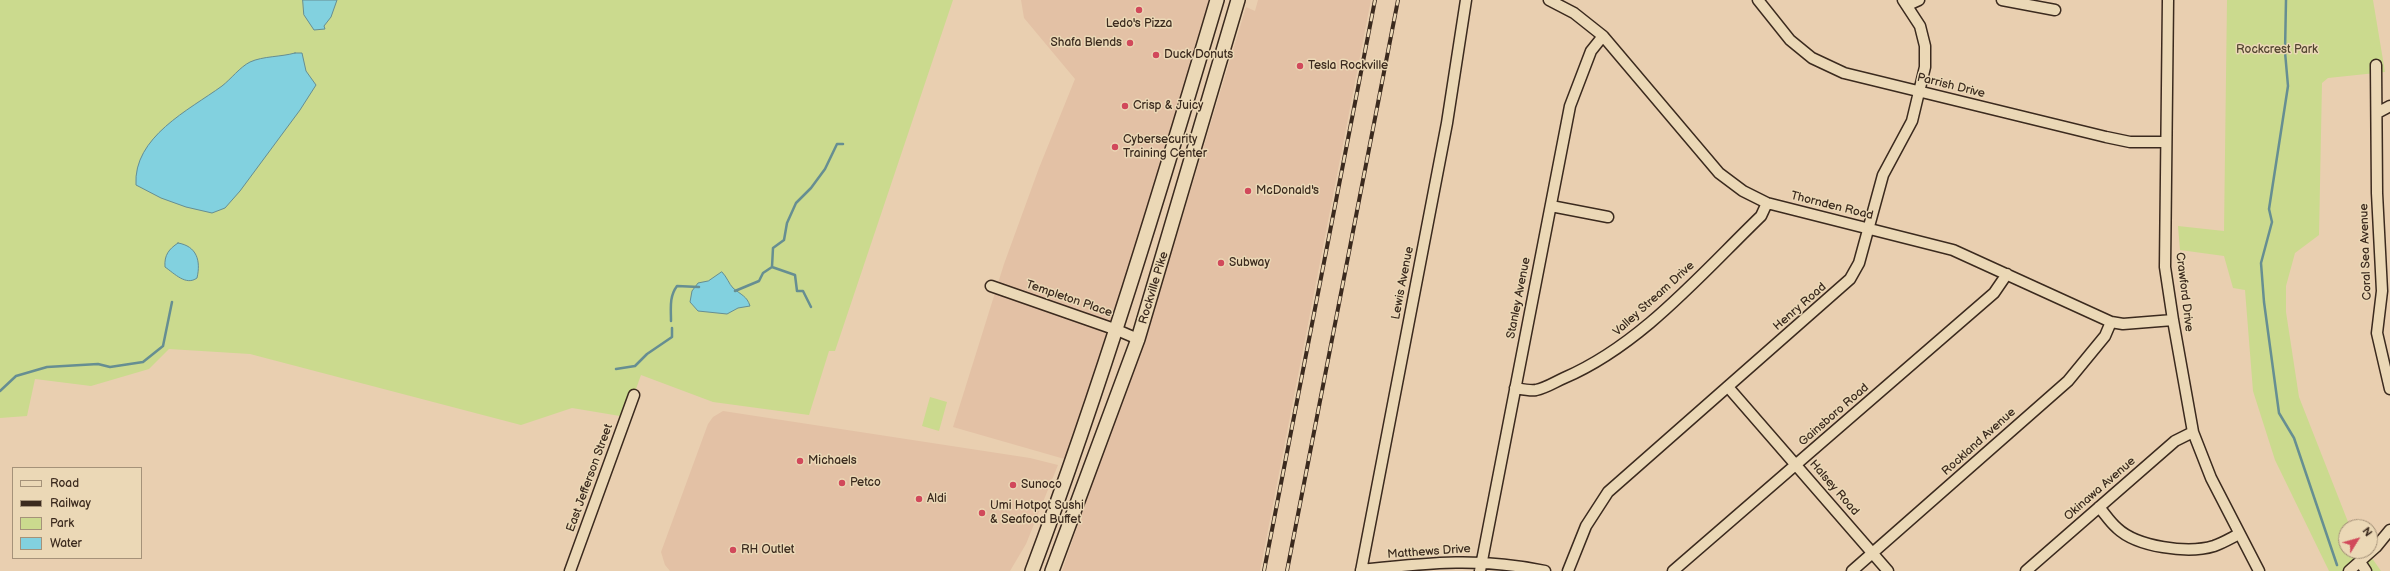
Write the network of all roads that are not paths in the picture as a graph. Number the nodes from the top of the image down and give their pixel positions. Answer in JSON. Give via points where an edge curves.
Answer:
{"nodes":[{"id":1,"x":1217,"y":0,"type":"edge"},
{"id":2,"x":1238,"y":0,"type":"edge"},
{"id":3,"x":1466,"y":0,"type":"edge"},
{"id":4,"x":1549,"y":0,"type":"edge"},
{"id":5,"x":1758,"y":0,"type":"edge"},
{"id":6,"x":1918,"y":0,"type":"edge"},
{"id":7,"x":2002,"y":0,"type":"edge"},
{"id":8,"x":2168,"y":0,"type":"edge"},
{"id":9,"x":1906,"y":3,"type":"edge"},
{"id":10,"x":2055,"y":10,"type":"dead end"},
{"id":11,"x":1603,"y":36,"type":"junction"},
{"id":12,"x":2376,"y":65,"type":"dead end"},
{"id":13,"x":1919,"y":92,"type":"junction"},
{"id":14,"x":2390,"y":106,"type":"edge"},
{"id":15,"x":2376,"y":113,"type":"junction"},
{"id":16,"x":2166,"y":142,"type":"junction"},
{"id":17,"x":1767,"y":204,"type":"junction"},
{"id":18,"x":1551,"y":206,"type":"junction"},
{"id":19,"x":1608,"y":217,"type":"dead end"},
{"id":20,"x":1870,"y":228,"type":"junction"},
{"id":21,"x":2008,"y":274,"type":"junction"},
{"id":22,"x":991,"y":286,"type":"dead end"},
{"id":23,"x":2386,"y":290,"type":"edge"},
{"id":24,"x":2174,"y":320,"type":"junction"},
{"id":25,"x":2111,"y":322,"type":"junction"},
{"id":26,"x":1117,"y":330,"type":"junction"},
{"id":27,"x":1138,"y":339,"type":"junction"},
{"id":28,"x":1728,"y":387,"type":"junction"},
{"id":29,"x":1515,"y":388,"type":"junction"},
{"id":30,"x":2390,"y":389,"type":"edge"},
{"id":31,"x":634,"y":395,"type":"dead end"},
{"id":32,"x":2193,"y":432,"type":"junction"},
{"id":33,"x":1796,"y":465,"type":"junction"},
{"id":34,"x":2099,"y":507,"type":"junction"},
{"id":35,"x":2390,"y":530,"type":"edge"},
{"id":36,"x":2239,"y":534,"type":"junction"},
{"id":37,"x":1873,"y":554,"type":"junction"},
{"id":38,"x":2360,"y":562,"type":"junction"},
{"id":39,"x":1481,"y":566,"type":"edge"},
{"id":40,"x":1361,"y":570,"type":"edge"},
{"id":41,"x":570,"y":571,"type":"edge"},
{"id":42,"x":1032,"y":571,"type":"edge"},
{"id":43,"x":1052,"y":571,"type":"edge"},
{"id":44,"x":1545,"y":571,"type":"edge"},
{"id":45,"x":1568,"y":571,"type":"edge"},
{"id":46,"x":1673,"y":571,"type":"edge"},
{"id":47,"x":1852,"y":571,"type":"edge"},
{"id":48,"x":1888,"y":571,"type":"edge"},
{"id":49,"x":2026,"y":571,"type":"edge"},
{"id":50,"x":2259,"y":571,"type":"edge"},
{"id":51,"x":2349,"y":571,"type":"edge"},
{"id":52,"x":2366,"y":571,"type":"edge"}],
"edges":[{"from":1,"to":26,"type":"main road","name":"Rockville Pike"},
{"from":2,"to":27,"type":"main road","name":"Rockville Pike"},
{"from":3,"to":40,"type":"street","name":"Lewis Avenue","via":[[1447,123]]},
{"from":4,"to":11,"type":"street","name":"Thornden Road","via":[[1574,13]]},
{"from":5,"to":13,"type":"street","name":"Parrish Drive","via":[[1790,40],[1812,58],[1844,73]]},
{"from":6,"to":9,"type":"street"},
{"from":7,"to":10,"type":"street"},
{"from":8,"to":16,"type":"street","name":"Crawford Drive"},
{"from":9,"to":13,"type":"street","name":"Henry Road","via":[[1920,26],[1925,46],[1925,67]]},
{"from":11,"to":17,"type":"street","name":"Thornden Road","via":[[1719,174]]},
{"from":11,"to":18,"type":"street","name":"Stanley Avenue","via":[[1591,51],[1570,106]]},
{"from":12,"to":15,"type":"street","name":"Coral Sea Avenue"},
{"from":13,"to":16,"type":"street","name":"Parrish Drive","via":[[2130,142]]},
{"from":13,"to":20,"type":"street","name":"Henry Road","via":[[1912,121],[1883,175]]},
{"from":14,"to":15,"type":"street"},
{"from":15,"to":23,"type":"street","name":"Coral Sea Avenue","via":[[2377,193]]},
{"from":16,"to":24,"type":"street","name":"Crawford Drive","via":[[2165,267]]},
{"from":17,"to":20,"type":"street","name":"Thornden Road"},
{"from":17,"to":29,"type":"street","name":"Valley Stream Drive","via":[[1761,216],[1667,307],[1616,351],[1579,372],[1541,388]]},
{"from":18,"to":19,"type":"street"},
{"from":18,"to":29,"type":"street","name":"Stanley Avenue"},
{"from":20,"to":21,"type":"street","name":"Thornden Road","via":[[1953,250]]},
{"from":20,"to":28,"type":"street","name":"Henry Road","via":[[1859,263],[1850,278]]},
{"from":21,"to":25,"type":"street","name":"Thornden Road"},
{"from":21,"to":33,"type":"street","name":"Gainsboro Road","via":[[1994,293]]},
{"from":22,"to":26,"type":"street","name":"Templeton Place"},
{"from":23,"to":30,"type":"street","name":"Coral Sea Avenue","via":[[2377,333]]},
{"from":24,"to":25,"type":"street","name":"Thornden Road","via":[[2123,324]]},
{"from":24,"to":32,"type":"street","name":"Crawford Drive"},
{"from":25,"to":37,"type":"street","name":"Rockland Avenue","via":[[2105,336],[2068,381]]},
{"from":26,"to":27,"type":"street","name":"Templeton Place"},
{"from":26,"to":42,"type":"main road","name":"Rockville Pike","via":[[1074,458]]},
{"from":27,"to":43,"type":"main road","name":"Rockville Pike"},
{"from":28,"to":33,"type":"street","name":"Halsey Road"},
{"from":28,"to":45,"type":"street","name":"Henry Road","via":[[1608,492],[1586,526]]},
{"from":29,"to":39,"type":"street","name":"Stanley Avenue"},
{"from":31,"to":41,"type":"street","name":"East Jefferson Street"},
{"from":32,"to":34,"type":"street","name":"Okinawa Avenue","via":[[2175,441]]},
{"from":32,"to":36,"type":"street","name":"Crawford Drive","via":[[2211,478]]},
{"from":33,"to":37,"type":"street","name":"Halsey Road"},
{"from":33,"to":46,"type":"street","name":"Gainsboro Road"},
{"from":34,"to":36,"type":"street","via":[[2118,529],[2145,543],[2189,550],[2214,546]]},
{"from":34,"to":49,"type":"street","name":"Okinawa Avenue"},
{"from":35,"to":38,"type":"street"},
{"from":36,"to":50,"type":"street","name":"Crawford Drive"},
{"from":37,"to":47,"type":"street","name":"Rockland Avenue"},
{"from":37,"to":48,"type":"street","name":"Halsey Road"},
{"from":38,"to":51,"type":"street"},
{"from":38,"to":52,"type":"street"},
{"from":39,"to":40,"type":"street","name":"Matthews Drive","via":[[1451,561]]},
{"from":39,"to":44,"type":"street","name":"Matthews Drive","via":[[1515,565]]}]}
